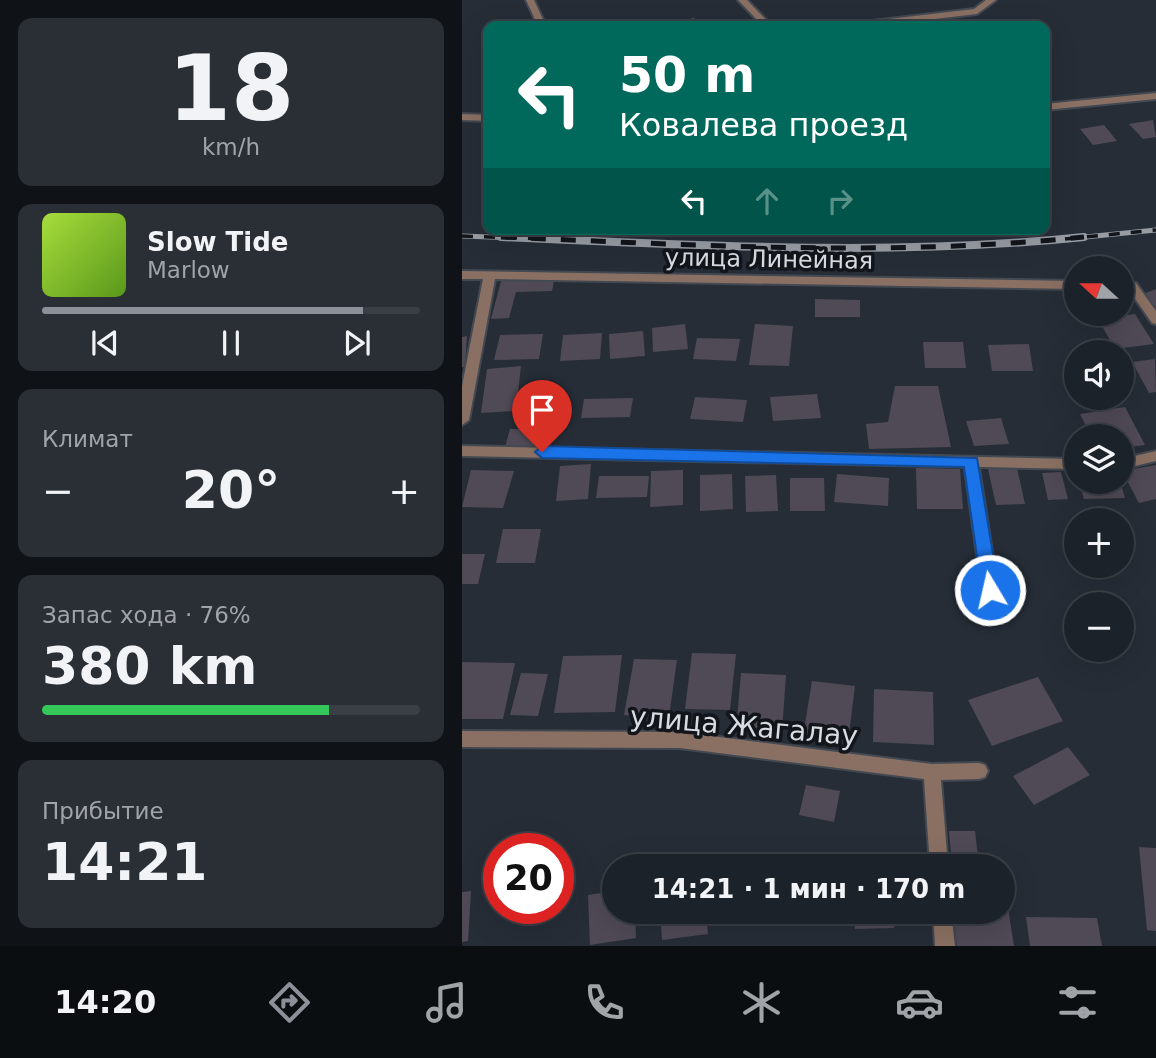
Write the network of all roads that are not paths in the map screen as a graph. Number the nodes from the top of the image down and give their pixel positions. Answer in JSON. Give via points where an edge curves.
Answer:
{"nodes":[{"id":1,"x":530,"y":0,"type":"edge"},
{"id":2,"x":742,"y":0,"type":"edge"},
{"id":3,"x":992,"y":0,"type":"edge"},
{"id":4,"x":540,"y":21,"type":"edge"},
{"id":5,"x":763,"y":21,"type":"edge"},
{"id":6,"x":895,"y":21,"type":"edge"},
{"id":7,"x":1156,"y":96,"type":"edge"},
{"id":8,"x":1050,"y":107,"type":"edge"},
{"id":9,"x":462,"y":117,"type":"edge"},
{"id":10,"x":483,"y":118,"type":"edge"},
{"id":11,"x":462,"y":275,"type":"edge"},
{"id":12,"x":491,"y":276,"type":"junction"},
{"id":13,"x":1064,"y":285,"type":"edge"},
{"id":14,"x":1134,"y":294,"type":"edge"},
{"id":15,"x":1156,"y":320,"type":"edge"},
{"id":16,"x":462,"y":420,"type":"edge"},
{"id":17,"x":462,"y":450,"type":"edge"},
{"id":18,"x":1156,"y":456,"type":"edge"},
{"id":19,"x":1134,"y":461,"type":"edge"},
{"id":20,"x":971,"y":462,"type":"junction"},
{"id":21,"x":1064,"y":464,"type":"edge"},
{"id":22,"x":990,"y":590,"type":"dead end"},
{"id":23,"x":462,"y":739,"type":"edge"},
{"id":24,"x":979,"y":771,"type":"dead end"},
{"id":25,"x":932,"y":772,"type":"junction"},
{"id":26,"x":938,"y":854,"type":"edge"},
{"id":27,"x":943,"y":924,"type":"edge"},
{"id":28,"x":944,"y":946,"type":"edge"}],
"edges":[{"from":1,"to":4,"type":"street"},
{"from":2,"to":5,"type":"street"},
{"from":3,"to":6,"type":"street","via":[[976,11]]},
{"from":7,"to":8,"type":"street"},
{"from":9,"to":10,"type":"street"},
{"from":11,"to":12,"type":"street","name":"улица Линейная"},
{"from":12,"to":13,"type":"street","name":"улица Линейная"},
{"from":12,"to":16,"type":"street"},
{"from":14,"to":15,"type":"street"},
{"from":17,"to":20,"type":"street"},
{"from":18,"to":19,"type":"street"},
{"from":20,"to":21,"type":"street"},
{"from":20,"to":22,"type":"street"},
{"from":23,"to":25,"type":"street","name":"улица Жагалау","via":[[680,740]]},
{"from":24,"to":25,"type":"street","name":"улица Жагалау"},
{"from":25,"to":26,"type":"street"},
{"from":27,"to":28,"type":"street"}]}
